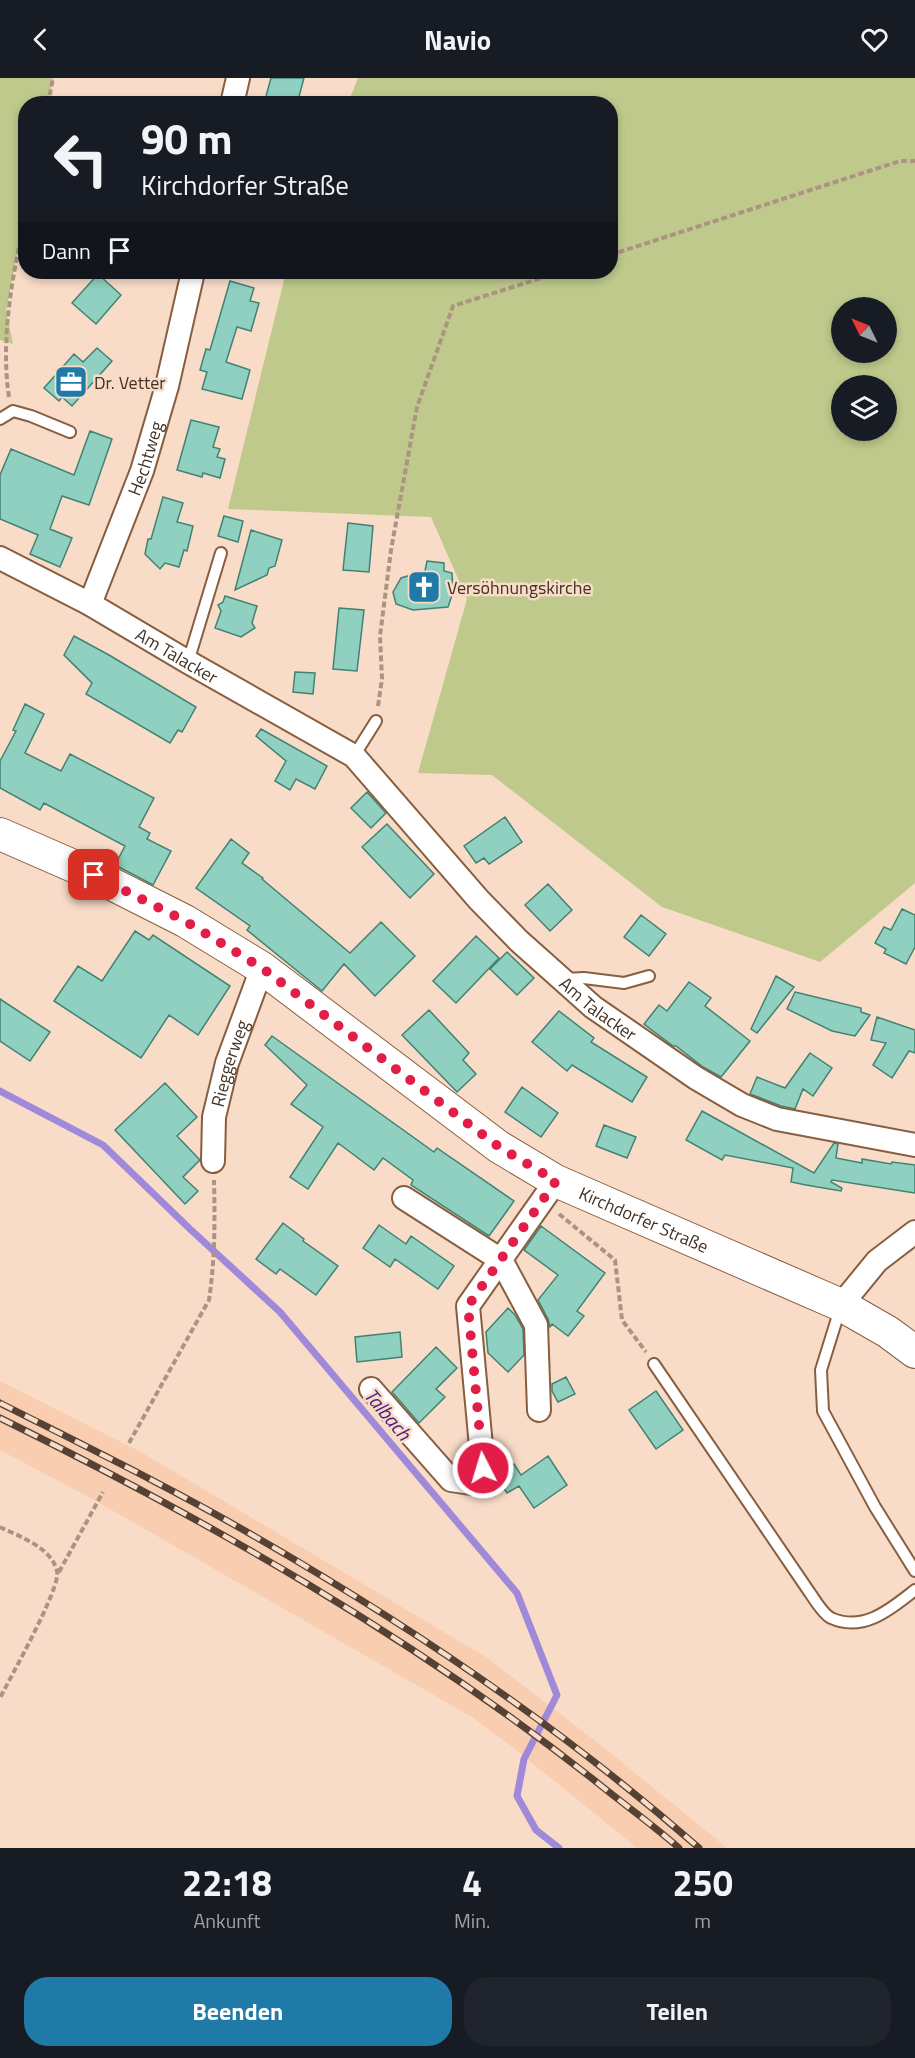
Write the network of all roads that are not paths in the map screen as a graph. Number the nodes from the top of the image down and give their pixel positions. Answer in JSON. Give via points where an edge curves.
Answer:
{"nodes":[{"id":1,"x":238,"y":78,"type":"edge"},
{"id":2,"x":234,"y":96,"type":"edge"},
{"id":3,"x":191,"y":279,"type":"edge"},
{"id":4,"x":0,"y":419,"type":"edge"},
{"id":5,"x":70,"y":432,"type":"dead end"},
{"id":6,"x":220,"y":553,"type":"dead end"},
{"id":7,"x":0,"y":558,"type":"edge"},
{"id":8,"x":90,"y":604,"type":"junction"},
{"id":9,"x":188,"y":662,"type":"junction"},
{"id":10,"x":376,"y":722,"type":"road end"},
{"id":11,"x":354,"y":756,"type":"junction"},
{"id":12,"x":0,"y":834,"type":"edge"},
{"id":13,"x":262,"y":968,"type":"junction"},
{"id":14,"x":650,"y":976,"type":"dead end"},
{"id":15,"x":561,"y":979,"type":"junction"},
{"id":16,"x":915,"y":1145,"type":"edge"},
{"id":17,"x":213,"y":1161,"type":"road end"},
{"id":18,"x":549,"y":1191,"type":"junction"},
{"id":19,"x":404,"y":1198,"type":"dead end"},
{"id":20,"x":915,"y":1232,"type":"edge"},
{"id":21,"x":501,"y":1260,"type":"junction"},
{"id":22,"x":841,"y":1305,"type":"junction"},
{"id":23,"x":915,"y":1352,"type":"edge"},
{"id":24,"x":654,"y":1364,"type":"road end"},
{"id":25,"x":371,"y":1389,"type":"dead end"},
{"id":26,"x":539,"y":1410,"type":"dead end"},
{"id":27,"x":915,"y":1571,"type":"edge"},
{"id":28,"x":915,"y":1590,"type":"edge"}],
"edges":[{"from":1,"to":2,"type":"street"},
{"from":3,"to":8,"type":"street","name":"Hechtweg","via":[[167,386],[142,471]]},
{"from":4,"to":5,"type":"lane","via":[[13,411]]},
{"from":6,"to":9,"type":"lane"},
{"from":7,"to":8,"type":"street","name":"Am Talacker"},
{"from":8,"to":9,"type":"street","name":"Am Talacker"},
{"from":9,"to":11,"type":"street","name":"Am Talacker"},
{"from":10,"to":11,"type":"lane"},
{"from":11,"to":15,"type":"street","name":"Am Talacker","via":[[479,900]]},
{"from":12,"to":13,"type":"main road","name":"Kirchdorfer Straße","via":[[185,921]]},
{"from":13,"to":17,"type":"street","name":"Rieggerweg","via":[[227,1063],[214,1117]]},
{"from":13,"to":18,"type":"main road","name":"Kirchdorfer Straße","via":[[499,1147]]},
{"from":14,"to":15,"type":"lane","via":[[624,983]]},
{"from":15,"to":16,"type":"street","name":"Am Talacker","via":[[593,1007],[742,1105],[777,1119]]},
{"from":18,"to":21,"type":"street"},
{"from":18,"to":22,"type":"main road","name":"Kirchdorfer Straße"},
{"from":19,"to":21,"type":"street"},
{"from":20,"to":22,"type":"street","via":[[877,1261]]},
{"from":21,"to":25,"type":"street","via":[[468,1306],[483,1468],[471,1483],[451,1480]]},
{"from":21,"to":26,"type":"street","via":[[536,1325]]},
{"from":22,"to":23,"type":"main road","name":"Kirchdorfer Straße"},
{"from":22,"to":27,"type":"lane","via":[[821,1371],[824,1411],[875,1507]]},
{"from":24,"to":28,"type":"lane","via":[[830,1618],[854,1623],[883,1615]]}]}
